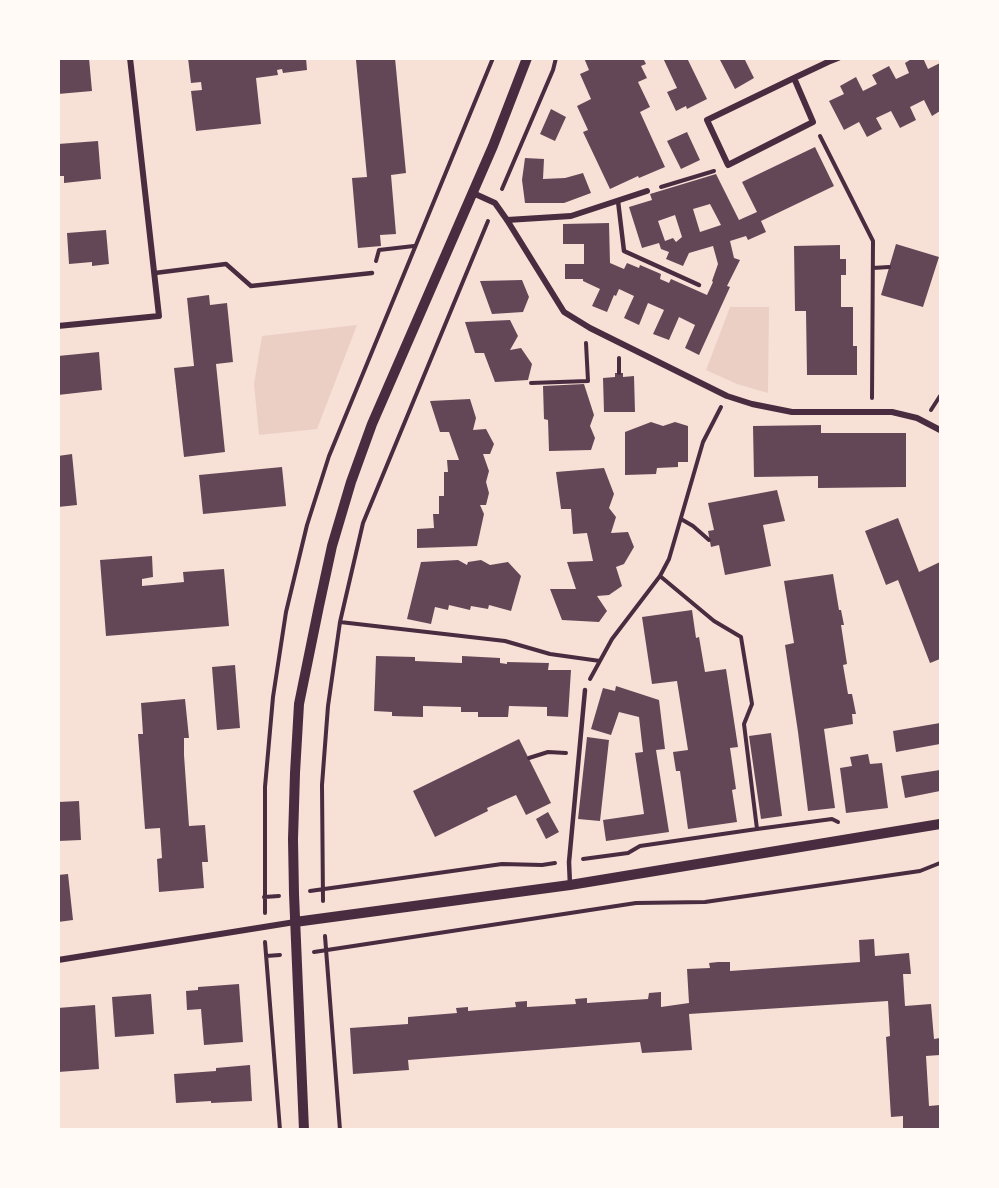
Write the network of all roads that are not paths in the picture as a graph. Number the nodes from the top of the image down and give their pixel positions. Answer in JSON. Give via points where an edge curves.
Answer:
{"nodes":[{"id":1,"x":130,"y":58,"type":"edge"},
{"id":2,"x":527,"y":58,"type":"edge"},
{"id":3,"x":838,"y":58,"type":"edge"},
{"id":4,"x":794,"y":78,"type":"junction"},
{"id":5,"x":646,"y":191,"type":"road end"},
{"id":6,"x":473,"y":193,"type":"junction"},
{"id":7,"x":618,"y":201,"type":"junction"},
{"id":8,"x":507,"y":220,"type":"junction"},
{"id":9,"x":155,"y":273,"type":"junction"},
{"id":10,"x":372,"y":273,"type":"road end"},
{"id":11,"x":699,"y":285,"type":"dead end"},
{"id":12,"x":58,"y":326,"type":"edge"},
{"id":13,"x":940,"y":430,"type":"edge"},
{"id":14,"x":585,"y":690,"type":"road end"},
{"id":15,"x":940,"y":824,"type":"edge"},
{"id":16,"x":570,"y":885,"type":"junction"},
{"id":17,"x":295,"y":922,"type":"junction"},
{"id":18,"x":58,"y":960,"type":"edge"},
{"id":19,"x":304,"y":1130,"type":"edge"}],
"edges":[{"from":1,"to":9,"type":"street"},
{"from":2,"to":6,"type":"street"},
{"from":3,"to":4,"type":"street"},
{"from":4,"to":4,"type":"street","via":[[707,120],[728,165],[813,122]]},
{"from":5,"to":7,"type":"street"},
{"from":6,"to":8,"type":"street","via":[[495,203]]},
{"from":6,"to":17,"type":"street","via":[[372,424],[332,546],[299,704],[293,839]]},
{"from":7,"to":8,"type":"street","via":[[571,216]]},
{"from":7,"to":11,"type":"lane","via":[[624,252]]},
{"from":8,"to":13,"type":"street","via":[[564,312],[727,396],[792,412],[892,411]]},
{"from":9,"to":10,"type":"lane","via":[[226,264],[251,286]]},
{"from":9,"to":12,"type":"street","via":[[159,316]]},
{"from":14,"to":16,"type":"lane"},
{"from":15,"to":16,"type":"street"},
{"from":16,"to":17,"type":"street"},
{"from":17,"to":18,"type":"street"},
{"from":17,"to":19,"type":"street"}]}
